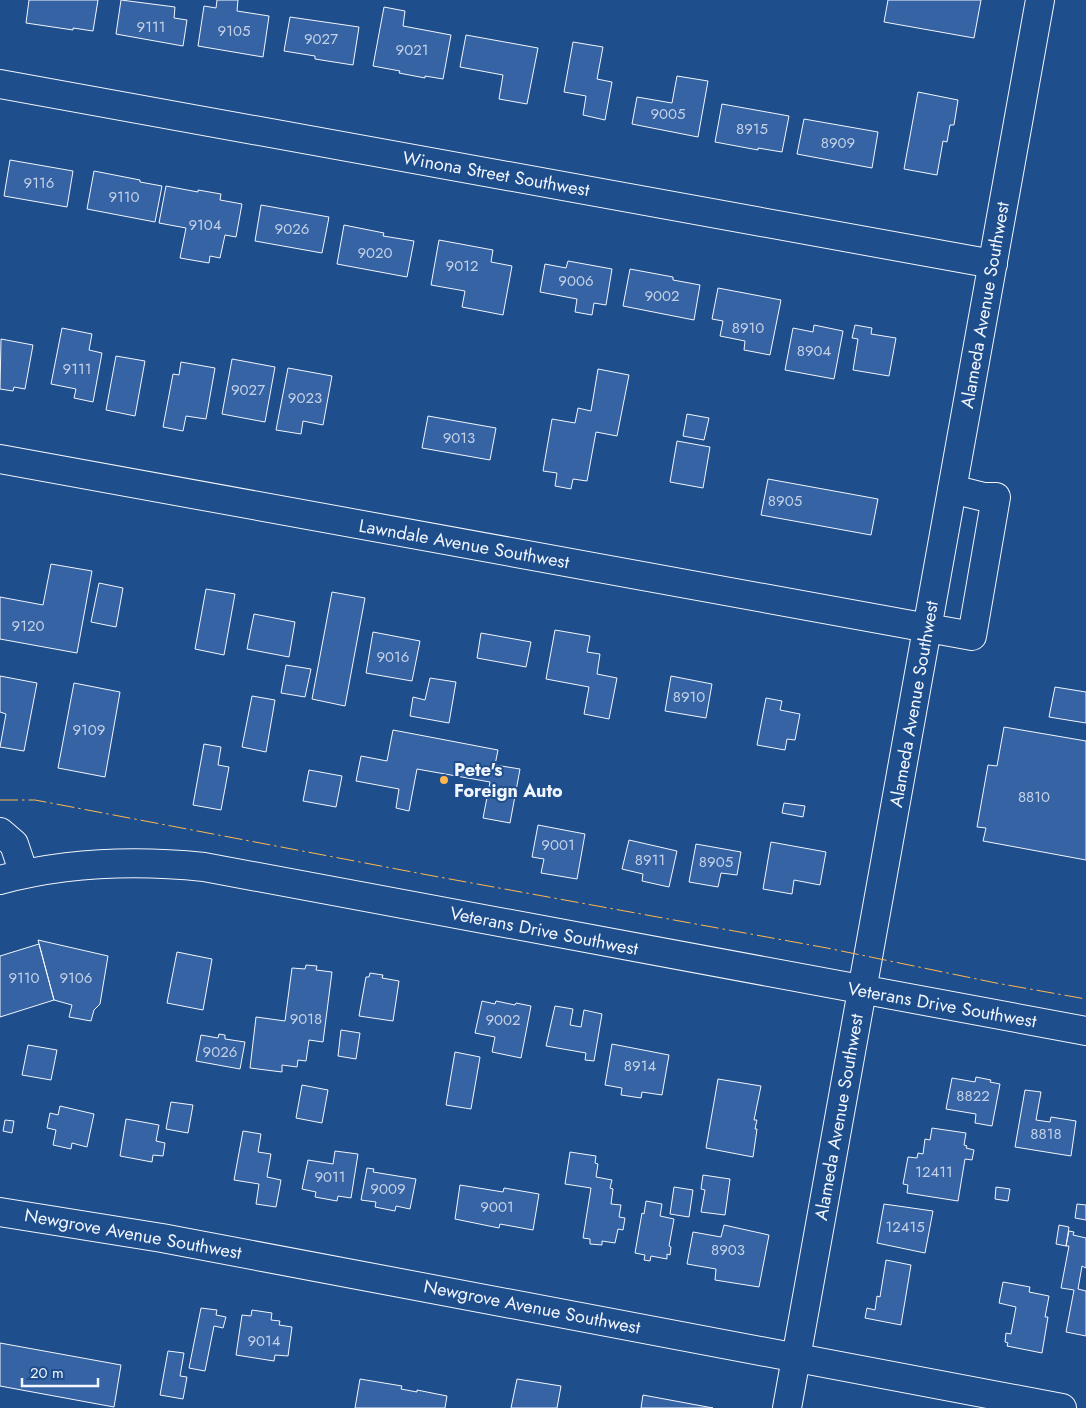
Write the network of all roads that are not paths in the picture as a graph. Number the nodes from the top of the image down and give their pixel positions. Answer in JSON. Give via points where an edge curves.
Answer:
{"nodes":[{"id":1,"x":1040,"y":0,"type":"edge"},
{"id":2,"x":0,"y":84,"type":"edge"},
{"id":3,"x":993,"y":264,"type":"junction"},
{"id":4,"x":0,"y":459,"type":"edge"},
{"id":5,"x":952,"y":489,"type":"junction"},
{"id":6,"x":927,"y":628,"type":"junction"},
{"id":7,"x":0,"y":832,"type":"edge"},
{"id":8,"x":12,"y":877,"type":"edge"},
{"id":9,"x":862,"y":990,"type":"junction"},
{"id":10,"x":1086,"y":1031,"type":"edge"},
{"id":11,"x":0,"y":1212,"type":"edge"},
{"id":12,"x":796,"y":1357,"type":"junction"},
{"id":13,"x":787,"y":1408,"type":"edge"},
{"id":14,"x":1062,"y":1408,"type":"edge"}],
"edges":[{"from":1,"to":3,"type":"street","name":"Alameda Avenue Southwest"},
{"from":2,"to":3,"type":"street","name":"Winona Street Southwest"},
{"from":3,"to":5,"type":"street","name":"Alameda Avenue Southwest"},
{"from":4,"to":6,"type":"street","name":"Lawndale Avenue Southwest"},
{"from":5,"to":6,"type":"street","name":"Alameda Avenue Southwest"},
{"from":5,"to":6,"type":"street","name":"Lawndale Avenue Southwest","via":[[996,497],[982,583],[972,636]]},
{"from":6,"to":9,"type":"street","name":"Alameda Avenue Southwest"},
{"from":7,"to":8,"type":"street","via":[[14,844]]},
{"from":8,"to":9,"type":"street","name":"Veterans Drive Southwest","via":[[76,865],[125,862],[204,867]]},
{"from":9,"to":10,"type":"street","name":"Veterans Drive Southwest"},
{"from":9,"to":12,"type":"street","name":"Alameda Avenue Southwest"},
{"from":11,"to":12,"type":"street","name":"Newgrove Avenue Southwest","via":[[172,1240]]},
{"from":12,"to":13,"type":"street","name":"Alameda Avenue Southwest"},
{"from":12,"to":14,"type":"street","name":"Newgrove Avenue Southwest"}]}
